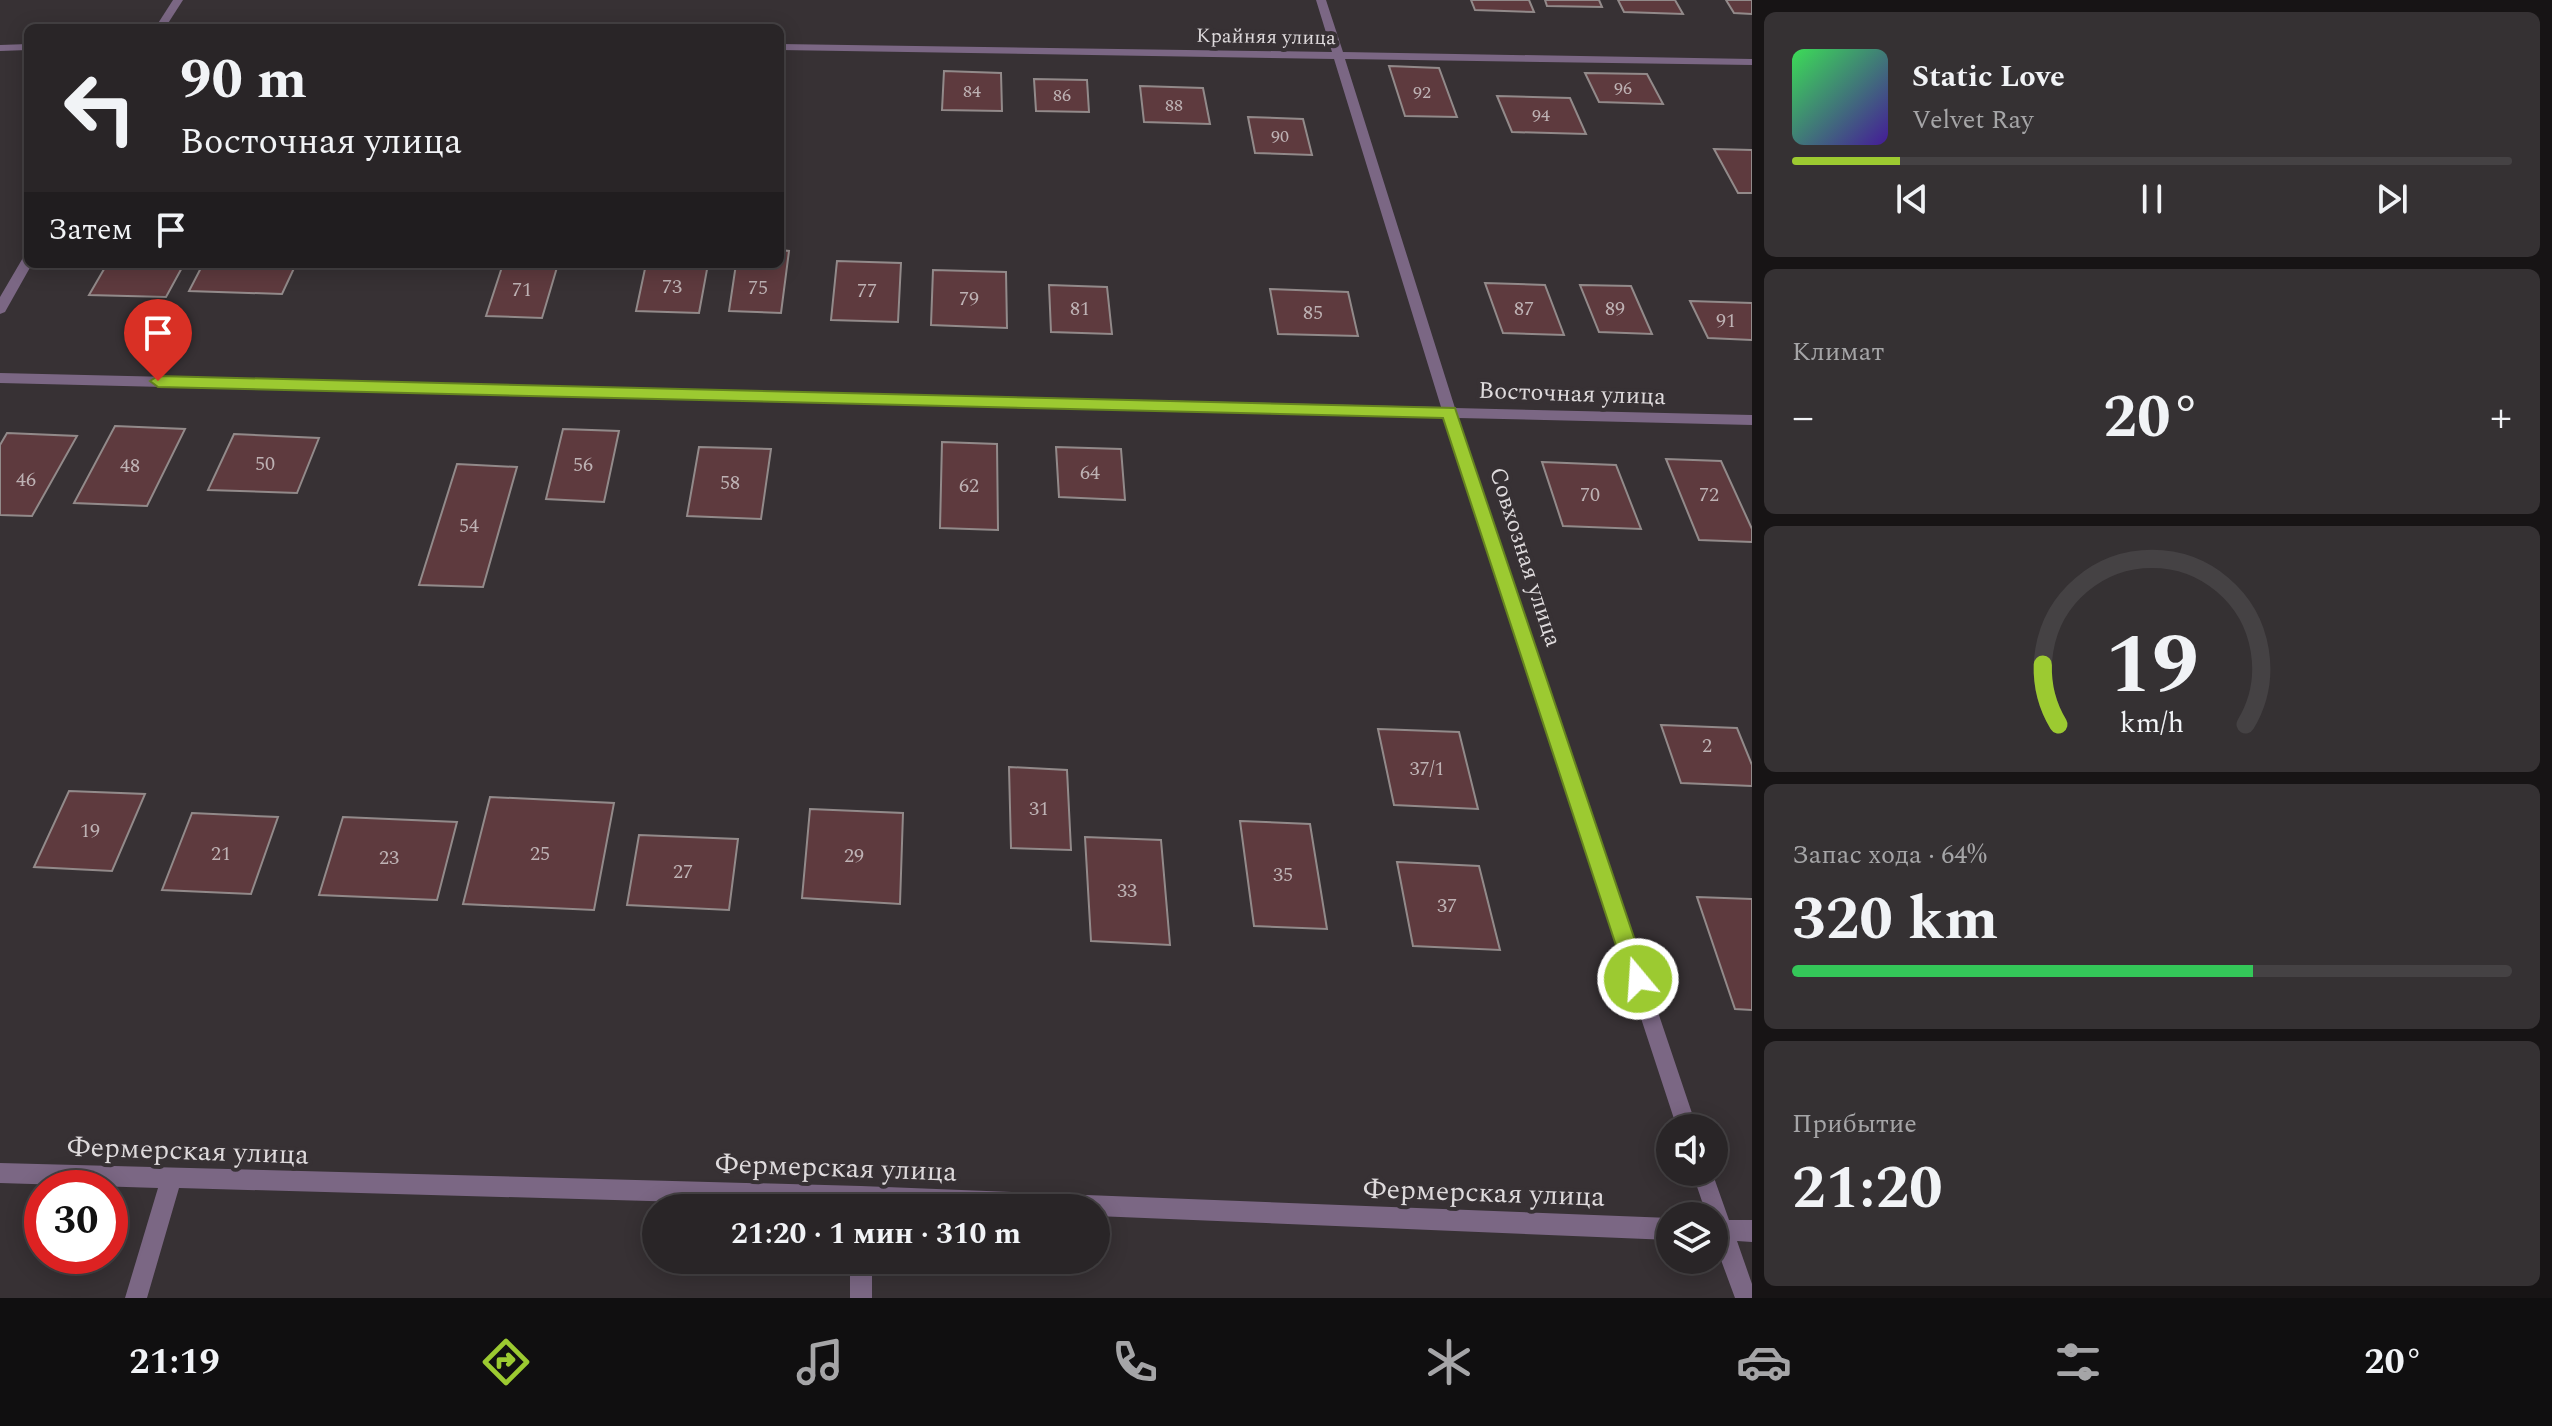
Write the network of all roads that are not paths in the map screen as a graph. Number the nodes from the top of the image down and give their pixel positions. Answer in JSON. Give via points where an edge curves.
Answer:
{"nodes":[{"id":1,"x":178,"y":0,"type":"edge"},
{"id":2,"x":1321,"y":0,"type":"edge"},
{"id":3,"x":163,"y":24,"type":"edge"},
{"id":4,"x":24,"y":47,"type":"edge"},
{"id":5,"x":784,"y":47,"type":"edge"},
{"id":6,"x":0,"y":48,"type":"edge"},
{"id":7,"x":1337,"y":56,"type":"junction"},
{"id":8,"x":1752,"y":62,"type":"edge"},
{"id":9,"x":24,"y":266,"type":"edge"},
{"id":10,"x":0,"y":309,"type":"edge"},
{"id":11,"x":0,"y":378,"type":"edge"},
{"id":12,"x":1449,"y":412,"type":"junction"},
{"id":13,"x":1752,"y":420,"type":"edge"},
{"id":14,"x":1682,"y":1114,"type":"edge"},
{"id":15,"x":0,"y":1173,"type":"edge"},
{"id":16,"x":171,"y":1179,"type":"junction"},
{"id":17,"x":642,"y":1195,"type":"edge"},
{"id":18,"x":1110,"y":1210,"type":"edge"},
{"id":19,"x":1656,"y":1229,"type":"edge"},
{"id":20,"x":1728,"y":1230,"type":"edge"},
{"id":21,"x":1752,"y":1231,"type":"edge"},
{"id":22,"x":1728,"y":1254,"type":"edge"},
{"id":23,"x":861,"y":1274,"type":"edge"},
{"id":24,"x":136,"y":1298,"type":"edge"},
{"id":25,"x":861,"y":1298,"type":"edge"},
{"id":26,"x":1746,"y":1298,"type":"edge"}],
"edges":[{"from":1,"to":3,"type":"street"},
{"from":2,"to":7,"type":"street","name":"Совхозная улица"},
{"from":4,"to":6,"type":"street"},
{"from":5,"to":7,"type":"street","name":"Крайняя улица"},
{"from":7,"to":8,"type":"street","name":"Крайняя улица"},
{"from":7,"to":12,"type":"street","name":"Совхозная улица"},
{"from":9,"to":10,"type":"street"},
{"from":11,"to":12,"type":"street","name":"Восточная улица"},
{"from":12,"to":13,"type":"street","name":"Восточная улица"},
{"from":12,"to":14,"type":"street","name":"Совхозная улица"},
{"from":15,"to":16,"type":"street","name":"Фермерская улица"},
{"from":16,"to":17,"type":"street","name":"Фермерская улица"},
{"from":16,"to":24,"type":"street"},
{"from":18,"to":19,"type":"street","name":"Фермерская улица"},
{"from":20,"to":21,"type":"street"},
{"from":22,"to":26,"type":"street"},
{"from":23,"to":25,"type":"street"}]}
